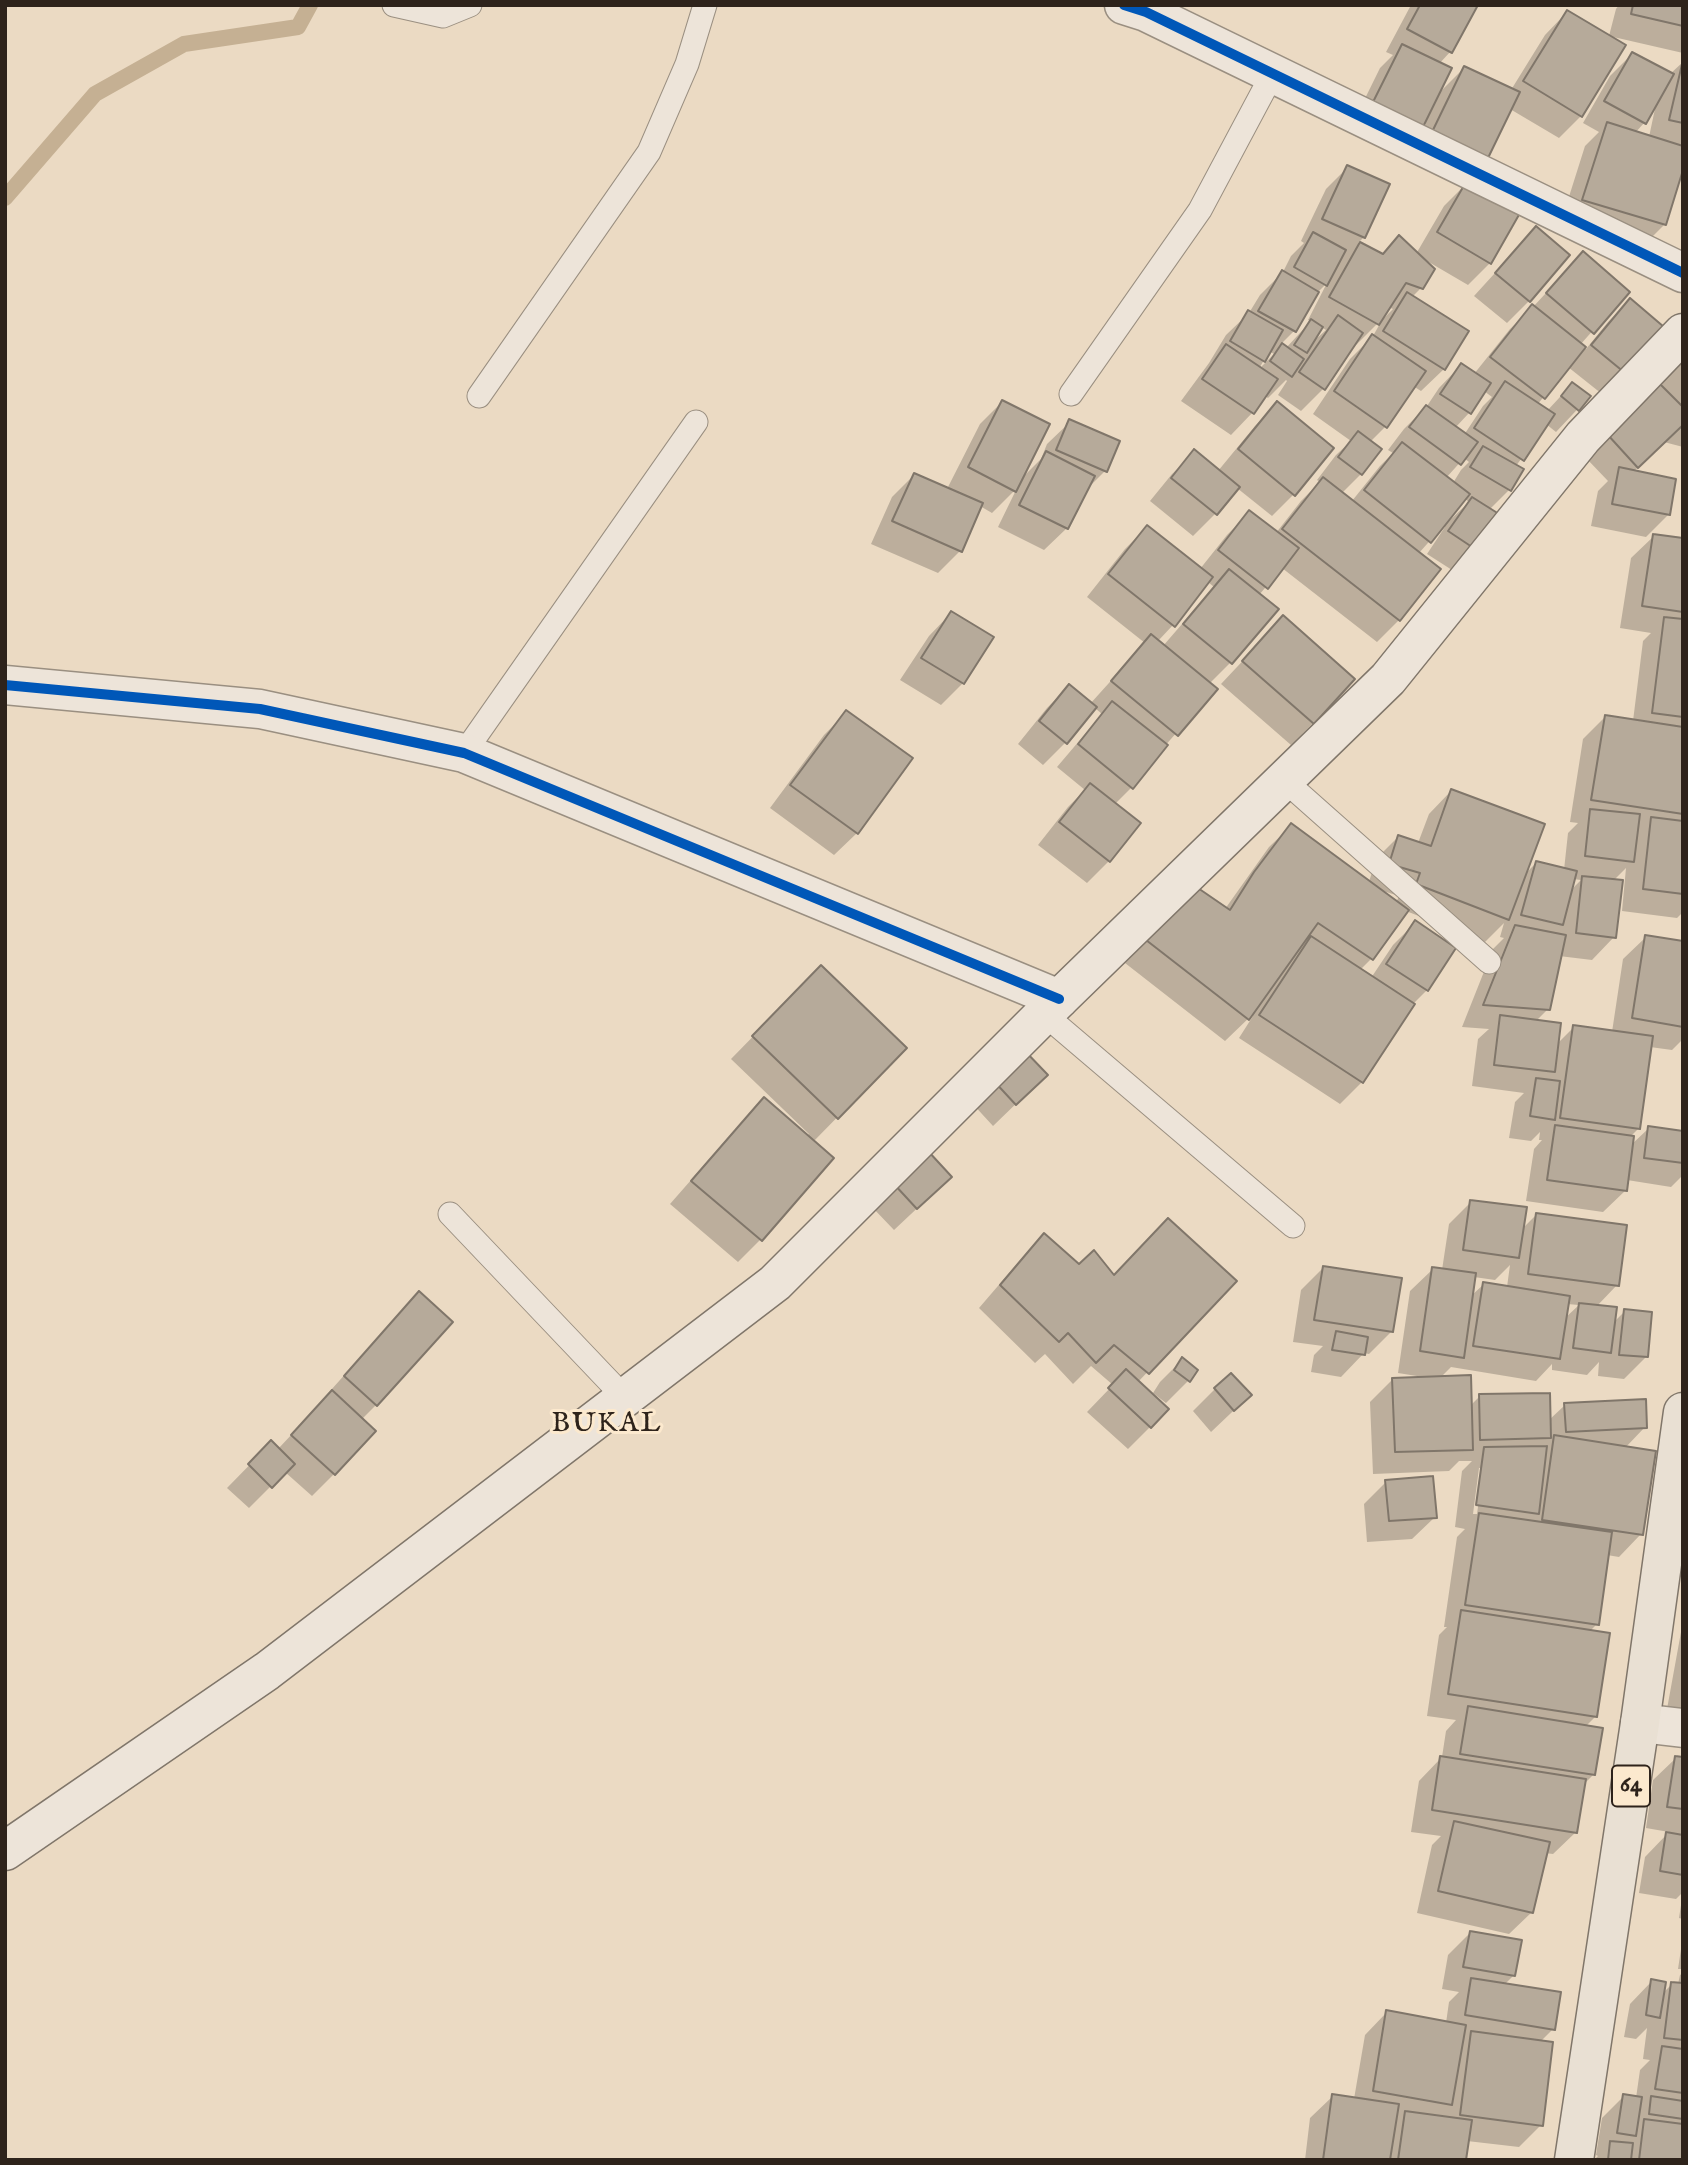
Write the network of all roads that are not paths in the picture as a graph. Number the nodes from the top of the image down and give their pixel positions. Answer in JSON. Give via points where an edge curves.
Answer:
{"nodes":[{"id":1,"x":394,"y":5,"type":"edge"},
{"id":2,"x":470,"y":5,"type":"edge"},
{"id":3,"x":705,"y":5,"type":"edge"},
{"id":4,"x":1139,"y":8,"type":"edge"},
{"id":5,"x":1273,"y":74,"type":"junction"},
{"id":6,"x":1683,"y":273,"type":"edge"},
{"id":7,"x":1683,"y":333,"type":"edge"},
{"id":8,"x":1071,"y":394,"type":"dead end"},
{"id":9,"x":479,"y":396,"type":"dead end"},
{"id":10,"x":696,"y":422,"type":"dead end"},
{"id":11,"x":5,"y":685,"type":"edge"},
{"id":12,"x":464,"y":753,"type":"junction"},
{"id":13,"x":1284,"y":780,"type":"junction"},
{"id":14,"x":1489,"y":962,"type":"dead end"},
{"id":15,"x":1052,"y":1007,"type":"junction"},
{"id":16,"x":450,"y":1214,"type":"dead end"},
{"id":17,"x":1293,"y":1226,"type":"dead end"},
{"id":18,"x":625,"y":1398,"type":"junction"},
{"id":19,"x":1683,"y":1412,"type":"edge"},
{"id":20,"x":1640,"y":1723,"type":"junction"},
{"id":21,"x":1683,"y":1728,"type":"edge"},
{"id":22,"x":5,"y":1851,"type":"edge"},
{"id":23,"x":1574,"y":2160,"type":"edge"}],
"edges":[{"from":1,"to":2,"type":"lane","via":[[443,16]]},
{"from":3,"to":9,"type":"lane","via":[[687,64],[649,152]]},
{"from":4,"to":5,"type":"main road"},
{"from":5,"to":6,"type":"main road"},
{"from":5,"to":8,"type":"lane","via":[[1200,210]]},
{"from":7,"to":13,"type":"main road","via":[[1583,437],[1388,679]]},
{"from":10,"to":12,"type":"lane"},
{"from":11,"to":12,"type":"main road","via":[[260,709]]},
{"from":12,"to":15,"type":"main road"},
{"from":13,"to":14,"type":"lane"},
{"from":13,"to":15,"type":"main road"},
{"from":15,"to":17,"type":"lane"},
{"from":15,"to":18,"type":"main road","via":[[775,1283]]},
{"from":16,"to":18,"type":"lane"},
{"from":18,"to":22,"type":"main road","via":[[267,1671]]},
{"from":19,"to":20,"type":"main road","number":"64"},
{"from":20,"to":21,"type":"main road"},
{"from":20,"to":23,"type":"main road","number":"64"}]}
